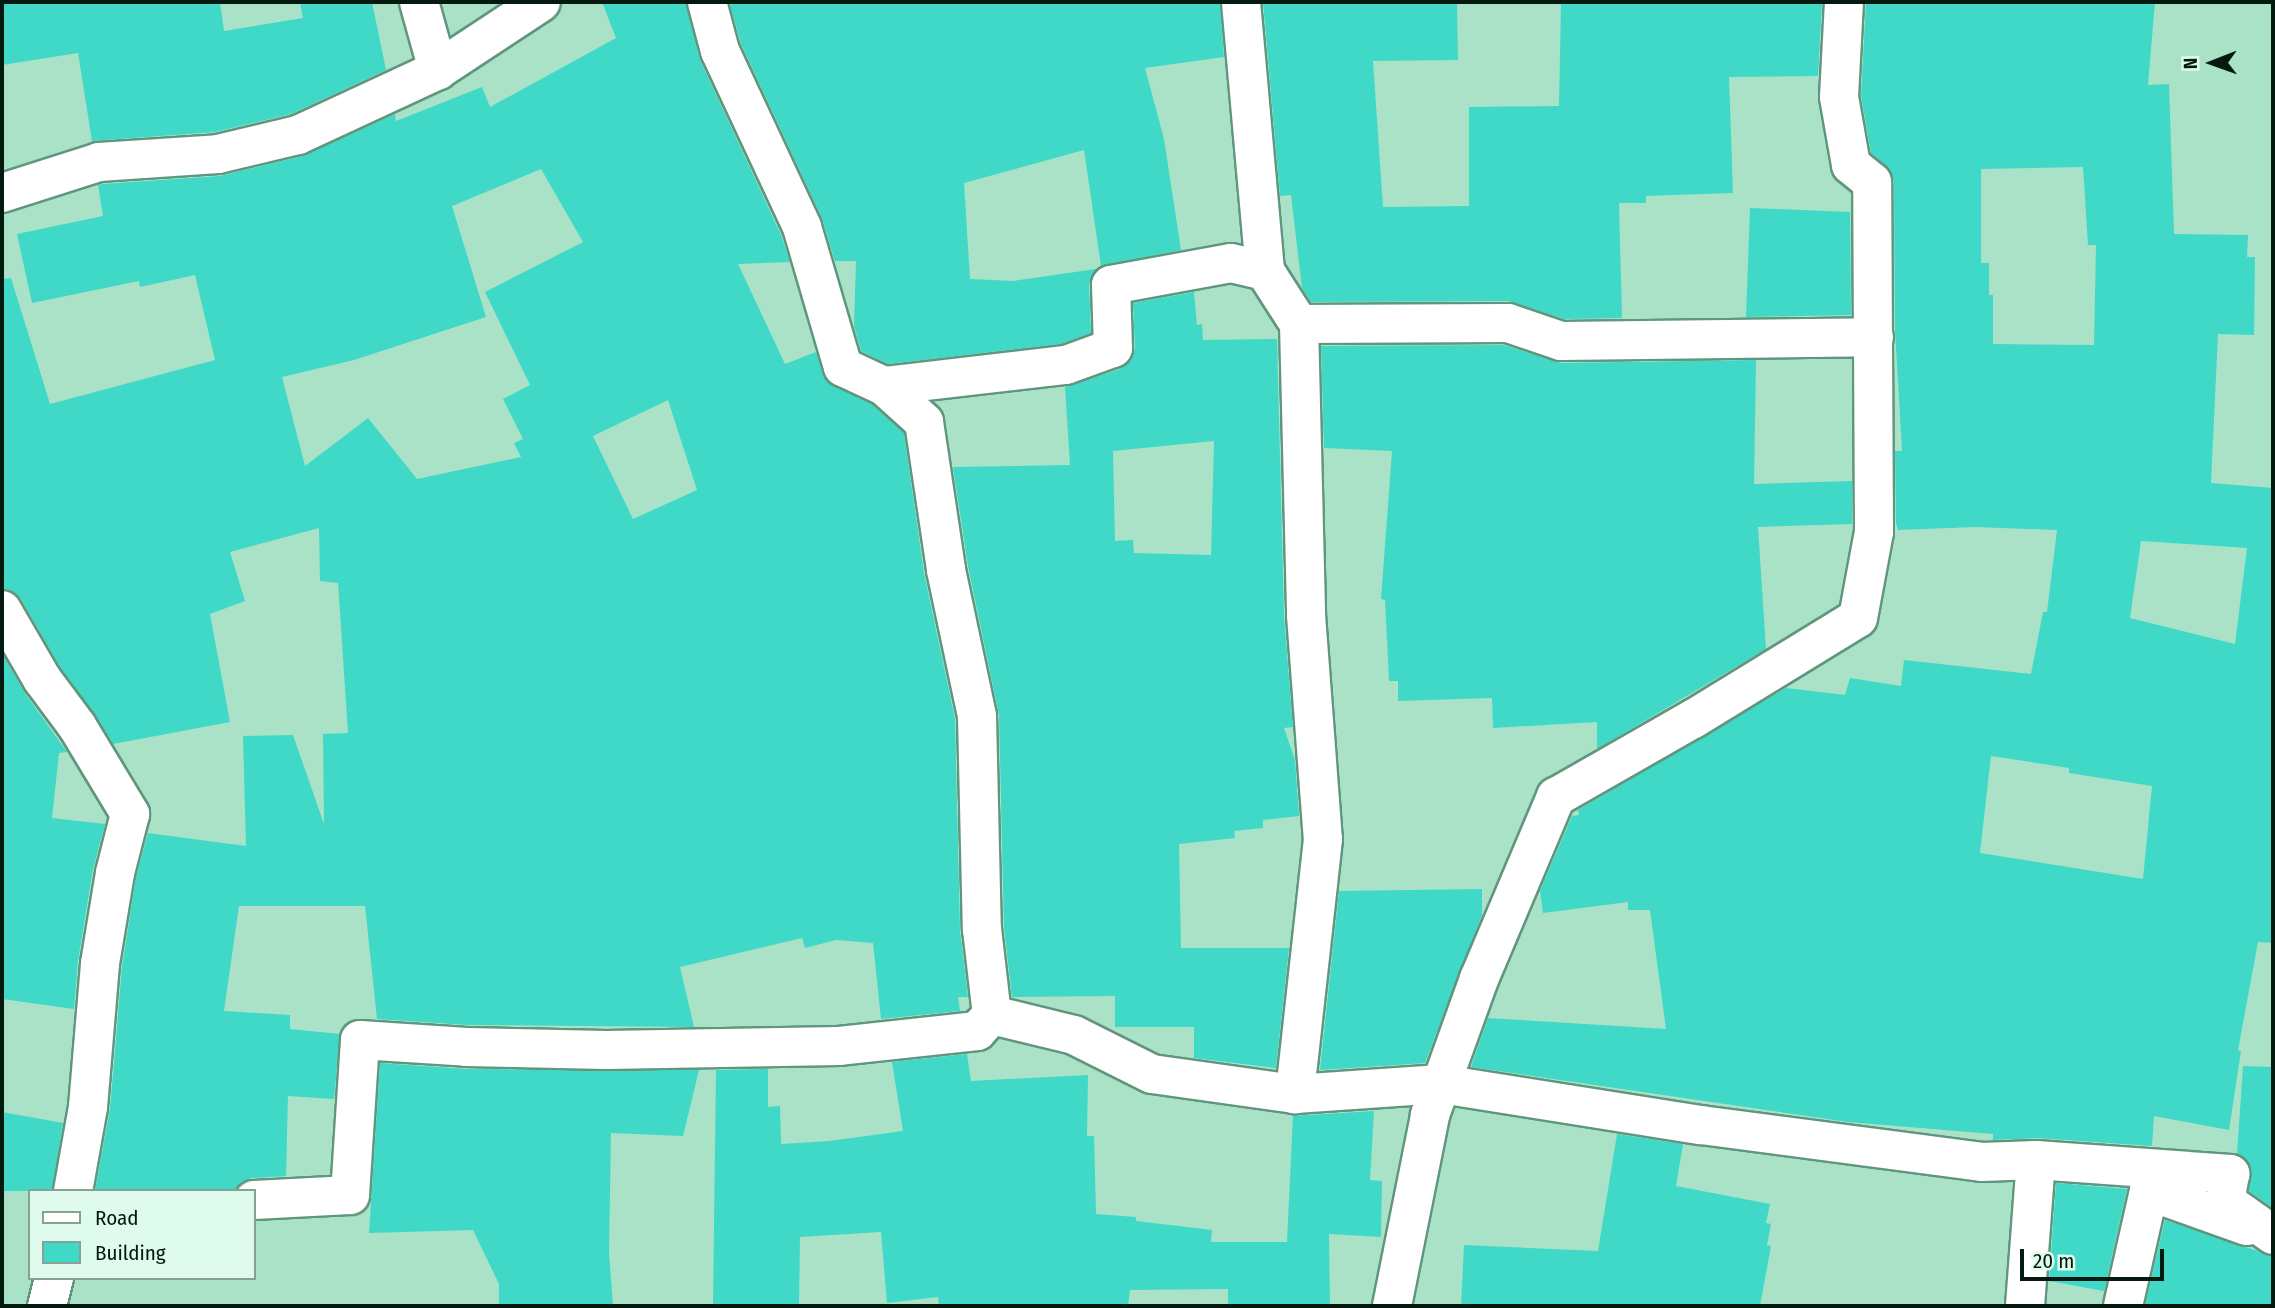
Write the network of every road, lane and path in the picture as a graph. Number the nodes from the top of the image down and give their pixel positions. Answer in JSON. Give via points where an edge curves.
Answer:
{"nodes":[{"id":1,"x":419,"y":2,"type":"edge"},
{"id":2,"x":541,"y":2,"type":"edge"},
{"id":3,"x":707,"y":2,"type":"edge"},
{"id":4,"x":1241,"y":2,"type":"edge"},
{"id":5,"x":1844,"y":2,"type":"edge"},
{"id":6,"x":438,"y":70,"type":"junction"},
{"id":7,"x":2,"y":193,"type":"edge"},
{"id":8,"x":1265,"y":271,"type":"junction"},
{"id":9,"x":1299,"y":324,"type":"junction"},
{"id":10,"x":1874,"y":337,"type":"junction"},
{"id":11,"x":884,"y":386,"type":"junction"},
{"id":12,"x":2,"y":610,"type":"edge"},
{"id":13,"x":992,"y":1015,"type":"junction"},
{"id":14,"x":1441,"y":1084,"type":"junction"},
{"id":15,"x":1295,"y":1094,"type":"junction"},
{"id":16,"x":2036,"y":1160,"type":"junction"},
{"id":17,"x":73,"y":1189,"type":"edge"},
{"id":18,"x":256,"y":1200,"type":"edge"},
{"id":19,"x":2273,"y":1235,"type":"edge"},
{"id":20,"x":54,"y":1280,"type":"edge"},
{"id":21,"x":47,"y":1306,"type":"edge"},
{"id":22,"x":1392,"y":1306,"type":"edge"},
{"id":23,"x":2025,"y":1306,"type":"edge"},
{"id":24,"x":2123,"y":1306,"type":"edge"}],
"edges":[{"from":1,"to":6,"type":"street"},
{"from":2,"to":6,"type":"street"},
{"from":3,"to":11,"type":"street","via":[[720,51],[802,227],[843,367]]},
{"from":4,"to":8,"type":"street"},
{"from":5,"to":10,"type":"street","via":[[1839,97],[1851,165],[1872,182]]},
{"from":6,"to":7,"type":"street","via":[[298,135],[218,154],[99,162]]},
{"from":8,"to":9,"type":"street"},
{"from":8,"to":11,"type":"street","via":[[1231,263],[1111,285],[1112,348],[1066,365]]},
{"from":9,"to":10,"type":"street","via":[[1508,323],[1561,341]]},
{"from":9,"to":15,"type":"street","via":[[1306,615],[1323,839]]},
{"from":10,"to":14,"type":"street","via":[[1874,531],[1858,618],[1556,797],[1479,979]]},
{"from":11,"to":13,"type":"street","via":[[924,422],[946,570],[977,716],[982,929]]},
{"from":12,"to":17,"type":"street","via":[[130,814],[100,964],[88,1107]]},
{"from":13,"to":15,"type":"street","via":[[1074,1035],[1152,1074]]},
{"from":13,"to":18,"type":"street","via":[[977,1031],[839,1045],[606,1050],[360,1040],[350,1195]]},
{"from":14,"to":15,"type":"street"},
{"from":14,"to":16,"type":"street","via":[[1982,1162]]},
{"from":14,"to":22,"type":"street","via":[[1430,1115]]},
{"from":16,"to":19,"type":"street","via":[[2230,1174],[2225,1201]]},
{"from":16,"to":23,"type":"street"},
{"from":19,"to":24,"type":"street","via":[[2149,1191]]},
{"from":20,"to":21,"type":"street"}]}
